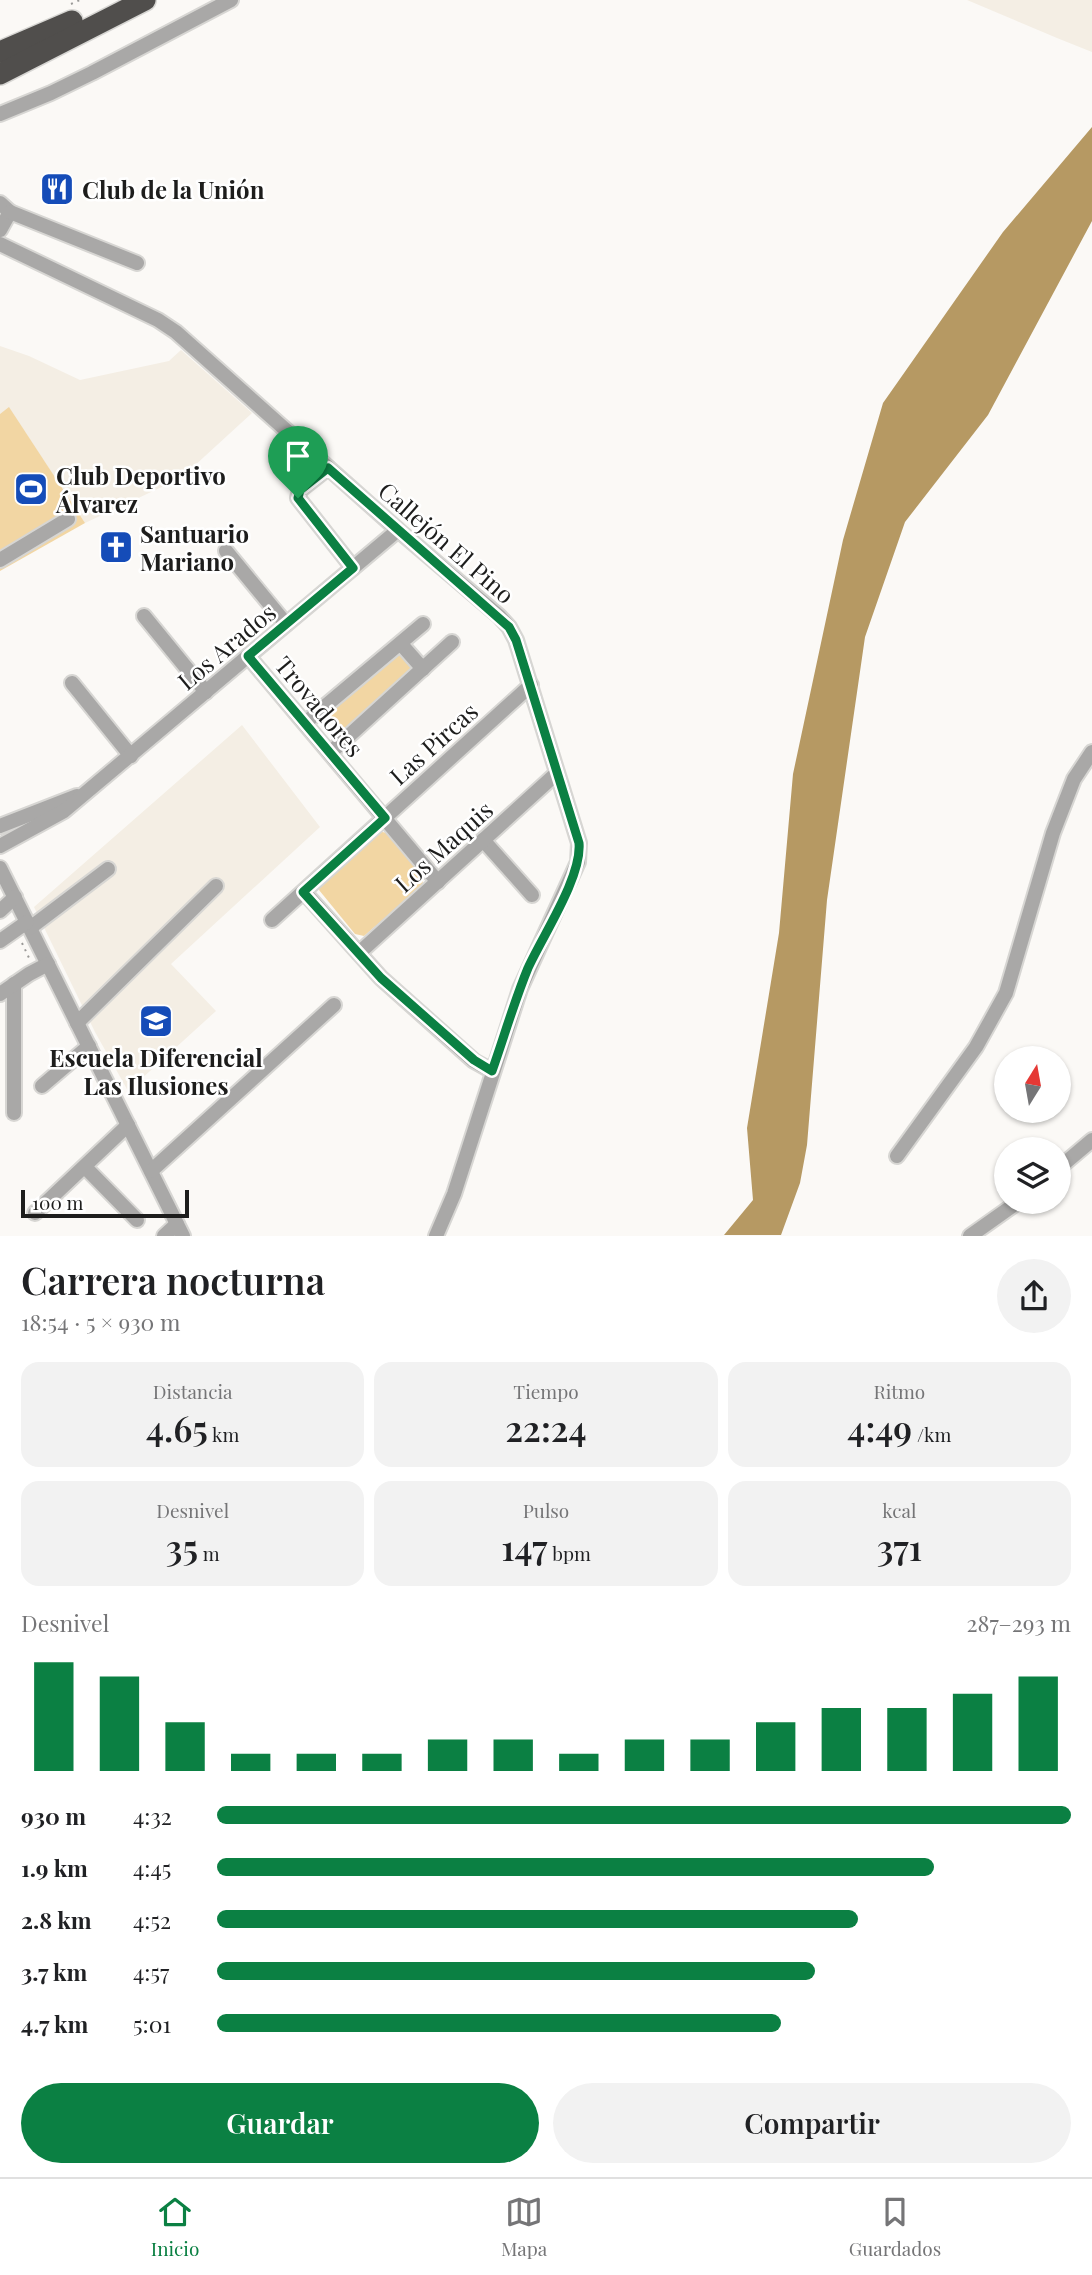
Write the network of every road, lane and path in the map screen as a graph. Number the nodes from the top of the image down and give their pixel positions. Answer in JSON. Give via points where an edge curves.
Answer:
{"nodes":[{"id":1,"x":113,"y":0,"type":"edge"},
{"id":2,"x":145,"y":0,"type":"edge"},
{"id":3,"x":231,"y":0,"type":"edge"},
{"id":4,"x":72,"y":21,"type":"junction"},
{"id":5,"x":46,"y":50,"type":"junction"},
{"id":6,"x":0,"y":52,"type":"edge"},
{"id":7,"x":0,"y":59,"type":"edge"},
{"id":8,"x":0,"y":74,"type":"edge"},
{"id":9,"x":0,"y":90,"type":"edge"},
{"id":10,"x":0,"y":114,"type":"edge"},
{"id":11,"x":5,"y":208,"type":"edge"},
{"id":12,"x":0,"y":230,"type":"edge"},
{"id":13,"x":0,"y":244,"type":"edge"},
{"id":14,"x":137,"y":262,"type":"dead end"},
{"id":15,"x":328,"y":468,"type":"junction"},
{"id":16,"x":68,"y":519,"type":"dead end"},
{"id":17,"x":398,"y":530,"type":"junction"},
{"id":18,"x":226,"y":551,"type":"dead end"},
{"id":19,"x":0,"y":559,"type":"edge"},
{"id":20,"x":353,"y":568,"type":"junction"},
{"id":21,"x":145,"y":616,"type":"dead end"},
{"id":22,"x":286,"y":624,"type":"junction"},
{"id":23,"x":423,"y":625,"type":"dead end"},
{"id":24,"x":452,"y":642,"type":"dead end"},
{"id":25,"x":401,"y":644,"type":"junction"},
{"id":26,"x":248,"y":656,"type":"junction"},
{"id":27,"x":423,"y":669,"type":"junction"},
{"id":28,"x":72,"y":683,"type":"dead end"},
{"id":29,"x":531,"y":685,"type":"junction"},
{"id":30,"x":206,"y":692,"type":"junction"},
{"id":31,"x":305,"y":723,"type":"junction"},
{"id":32,"x":1092,"y":752,"type":"edge"},
{"id":33,"x":330,"y":753,"type":"junction"},
{"id":34,"x":131,"y":756,"type":"junction"},
{"id":35,"x":557,"y":773,"type":"junction"},
{"id":36,"x":82,"y":795,"type":"junction"},
{"id":37,"x":385,"y":818,"type":"junction"},
{"id":38,"x":0,"y":826,"type":"edge"},
{"id":39,"x":484,"y":840,"type":"junction"},
{"id":40,"x":0,"y":846,"type":"edge"},
{"id":41,"x":0,"y":868,"type":"edge"},
{"id":42,"x":108,"y":869,"type":"dead end"},
{"id":43,"x":438,"y":881,"type":"junction"},
{"id":44,"x":216,"y":886,"type":"dead end"},
{"id":45,"x":303,"y":892,"type":"junction"},
{"id":46,"x":532,"y":895,"type":"dead end"},
{"id":47,"x":15,"y":897,"type":"junction"},
{"id":48,"x":0,"y":911,"type":"edge"},
{"id":49,"x":272,"y":920,"type":"dead end"},
{"id":50,"x":29,"y":925,"type":"junction"},
{"id":51,"x":0,"y":941,"type":"edge"},
{"id":52,"x":359,"y":953,"type":"junction"},
{"id":53,"x":48,"y":964,"type":"junction"},
{"id":54,"x":14,"y":984,"type":"junction"},
{"id":55,"x":0,"y":994,"type":"edge"},
{"id":56,"x":334,"y":1005,"type":"dead end"},
{"id":57,"x":77,"y":1023,"type":"junction"},
{"id":58,"x":89,"y":1046,"type":"junction"},
{"id":59,"x":492,"y":1071,"type":"junction"},
{"id":60,"x":42,"y":1086,"type":"dead end"},
{"id":61,"x":14,"y":1113,"type":"dead end"},
{"id":62,"x":128,"y":1125,"type":"junction"},
{"id":63,"x":1092,"y":1140,"type":"edge"},
{"id":64,"x":897,"y":1156,"type":"dead end"},
{"id":65,"x":1071,"y":1158,"type":"edge"},
{"id":66,"x":85,"y":1167,"type":"junction"},
{"id":67,"x":151,"y":1171,"type":"junction"},
{"id":68,"x":35,"y":1213,"type":"dead end"},
{"id":69,"x":1001,"y":1214,"type":"edge"},
{"id":70,"x":137,"y":1220,"type":"dead end"},
{"id":71,"x":180,"y":1230,"type":"edge"},
{"id":72,"x":164,"y":1236,"type":"edge"},
{"id":73,"x":436,"y":1236,"type":"edge"},
{"id":74,"x":970,"y":1236,"type":"edge"}],
"edges":[{"from":1,"to":4,"type":"highway"},
{"from":2,"to":5,"type":"highway"},
{"from":3,"to":10,"type":"street","via":[[82,78]]},
{"from":4,"to":6,"type":"highway"},
{"from":4,"to":7,"type":"highway"},
{"from":5,"to":8,"type":"highway"},
{"from":5,"to":9,"type":"highway"},
{"from":11,"to":12,"type":"street"},
{"from":11,"to":14,"type":"street"},
{"from":13,"to":15,"type":"street","name":"Callejón El Pino","via":[[176,332]]},
{"from":15,"to":17,"type":"street","name":"Callejón El Pino"},
{"from":15,"to":20,"type":"street","via":[[300,490],[298,498]]},
{"from":16,"to":19,"type":"street"},
{"from":17,"to":20,"type":"street","name":"Los Arados"},
{"from":17,"to":29,"type":"street","name":"Callejón El Pino","via":[[504,621],[516,640]]},
{"from":18,"to":22,"type":"street"},
{"from":20,"to":22,"type":"street","name":"Los Arados"},
{"from":21,"to":30,"type":"street"},
{"from":22,"to":26,"type":"street","name":"Los Arados"},
{"from":23,"to":25,"type":"street"},
{"from":24,"to":27,"type":"street"},
{"from":25,"to":27,"type":"street"},
{"from":25,"to":31,"type":"street"},
{"from":26,"to":30,"type":"street","name":"Los Arados"},
{"from":26,"to":31,"type":"street","name":"Trovadores"},
{"from":27,"to":33,"type":"street"},
{"from":28,"to":34,"type":"street"},
{"from":29,"to":35,"type":"street","name":"Callejón El Pino"},
{"from":29,"to":37,"type":"street","name":"Las Pircas"},
{"from":30,"to":34,"type":"street","name":"Los Arados"},
{"from":31,"to":33,"type":"street","name":"Trovadores"},
{"from":32,"to":64,"type":"street","via":[[1074,779],[1053,833],[1006,993],[976,1047]]},
{"from":33,"to":37,"type":"street","name":"Trovadores"},
{"from":34,"to":36,"type":"street","name":"Los Arados"},
{"from":35,"to":39,"type":"street","name":"Los Maquis"},
{"from":35,"to":59,"type":"street","name":"Callejón El Pino","via":[[579,843],[579,862],[529,967]]},
{"from":36,"to":38,"type":"street","name":"Los Arados"},
{"from":36,"to":40,"type":"street","name":"Los Arados","via":[[53,819]]},
{"from":37,"to":43,"type":"street","name":"Trovadores"},
{"from":37,"to":45,"type":"street","name":"Las Pircas"},
{"from":39,"to":43,"type":"street","name":"Los Maquis"},
{"from":39,"to":46,"type":"street"},
{"from":41,"to":47,"type":"street"},
{"from":42,"to":50,"type":"street"},
{"from":43,"to":52,"type":"street","name":"Los Maquis"},
{"from":44,"to":57,"type":"street"},
{"from":45,"to":49,"type":"street","name":"Las Pircas"},
{"from":45,"to":52,"type":"street"},
{"from":47,"to":48,"type":"street"},
{"from":47,"to":50,"type":"street"},
{"from":50,"to":51,"type":"street"},
{"from":50,"to":53,"type":"street"},
{"from":52,"to":59,"type":"street","via":[[381,978]]},
{"from":53,"to":54,"type":"street"},
{"from":53,"to":57,"type":"street"},
{"from":54,"to":55,"type":"street"},
{"from":54,"to":61,"type":"street"},
{"from":56,"to":67,"type":"street"},
{"from":57,"to":58,"type":"street"},
{"from":58,"to":60,"type":"street"},
{"from":58,"to":62,"type":"street"},
{"from":59,"to":73,"type":"street","name":"Callejón El Pino","via":[[454,1194]]},
{"from":62,"to":66,"type":"street"},
{"from":62,"to":67,"type":"street"},
{"from":63,"to":65,"type":"street"},
{"from":66,"to":68,"type":"street"},
{"from":66,"to":70,"type":"street"},
{"from":67,"to":71,"type":"street"},
{"from":69,"to":74,"type":"street"},
{"from":71,"to":72,"type":"street"}]}
